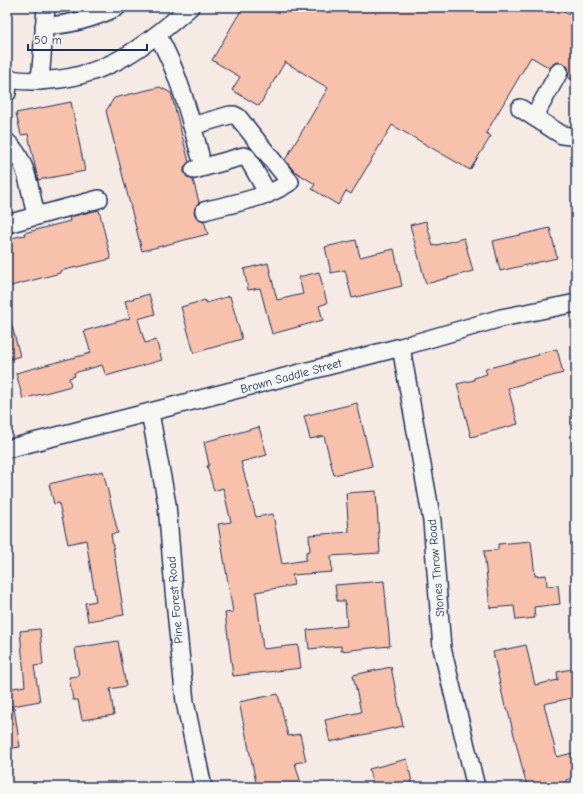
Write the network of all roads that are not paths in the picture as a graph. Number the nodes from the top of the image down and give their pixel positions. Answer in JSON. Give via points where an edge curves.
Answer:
{"nodes":[{"id":1,"x":46,"y":7,"type":"edge"},
{"id":2,"x":117,"y":7,"type":"edge"},
{"id":3,"x":183,"y":9,"type":"edge"},
{"id":4,"x":44,"y":26,"type":"junction"},
{"id":5,"x":158,"y":36,"type":"junction"},
{"id":6,"x":559,"y":72,"type":"dead end"},
{"id":7,"x":40,"y":81,"type":"junction"},
{"id":8,"x":8,"y":84,"type":"edge"},
{"id":9,"x":520,"y":108,"type":"dead end"},
{"id":10,"x":534,"y":117,"type":"junction"},
{"id":11,"x":192,"y":126,"type":"junction"},
{"id":12,"x":576,"y":135,"type":"edge"},
{"id":13,"x":7,"y":142,"type":"edge"},
{"id":14,"x":268,"y":194,"type":"junction"},
{"id":15,"x":99,"y":199,"type":"dead end"},
{"id":16,"x":204,"y":211,"type":"dead end"},
{"id":17,"x":36,"y":216,"type":"junction"},
{"id":18,"x":7,"y":224,"type":"edge"},
{"id":19,"x":576,"y":303,"type":"edge"},
{"id":20,"x":401,"y":347,"type":"junction"},
{"id":21,"x":150,"y":413,"type":"junction"},
{"id":22,"x":7,"y":450,"type":"edge"},
{"id":23,"x":203,"y":787,"type":"edge"},
{"id":24,"x":476,"y":787,"type":"edge"}],
"edges":[{"from":1,"to":4,"type":"street"},
{"from":2,"to":4,"type":"street","via":[[80,21]]},
{"from":3,"to":5,"type":"street"},
{"from":4,"to":7,"type":"street"},
{"from":5,"to":7,"type":"street","via":[[137,50],[93,72],[69,79]]},
{"from":5,"to":11,"type":"street","via":[[182,89]]},
{"from":6,"to":10,"type":"street"},
{"from":7,"to":8,"type":"street"},
{"from":9,"to":10,"type":"street"},
{"from":10,"to":12,"type":"street","via":[[562,135]]},
{"from":11,"to":14,"type":"street","via":[[197,162],[247,157]]},
{"from":11,"to":14,"type":"street","via":[[230,115],[238,117],[290,182]]},
{"from":13,"to":17,"type":"street","via":[[15,149],[21,161]]},
{"from":14,"to":16,"type":"street"},
{"from":15,"to":17,"type":"street"},
{"from":17,"to":18,"type":"street"},
{"from":19,"to":20,"type":"street","name":"Brown Saddle Street","via":[[501,318]]},
{"from":20,"to":21,"type":"street","name":"Brown Saddle Street"},
{"from":20,"to":24,"type":"street","name":"Stones Throw Road","via":[[432,522],[442,648]]},
{"from":21,"to":22,"type":"street","name":"Brown Saddle Street"},
{"from":21,"to":23,"type":"street","name":"Pine Forest Road","via":[[167,504],[184,702]]}]}
